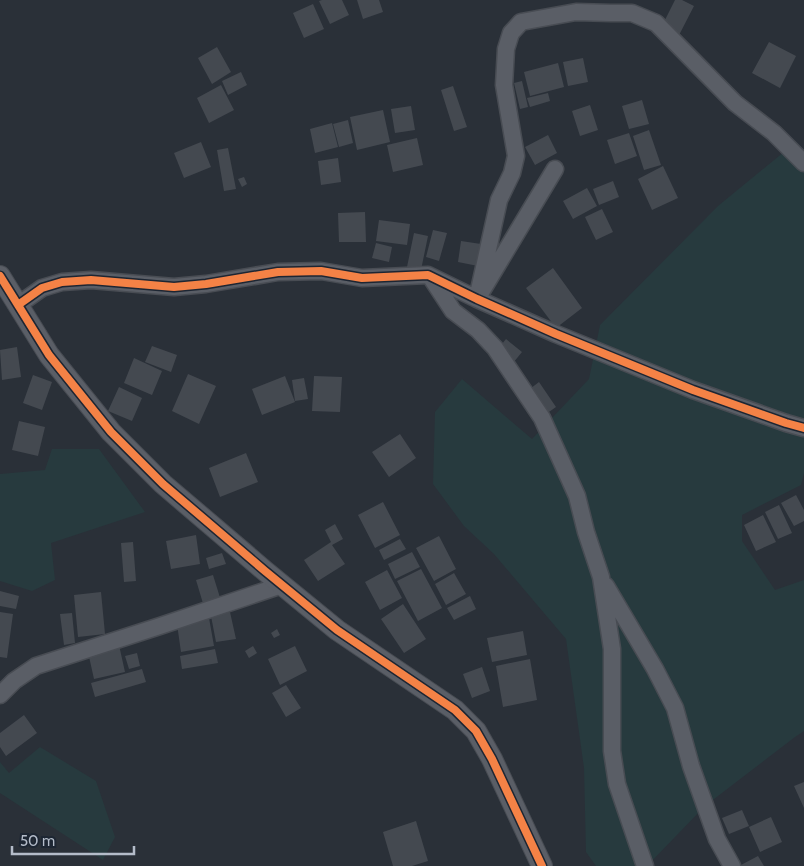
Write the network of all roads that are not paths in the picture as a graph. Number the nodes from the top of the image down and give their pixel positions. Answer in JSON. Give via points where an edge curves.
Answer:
{"nodes":[{"id":1,"x":804,"y":163,"type":"edge"},
{"id":2,"x":555,"y":169,"type":"dead end"},
{"id":3,"x":428,"y":275,"type":"junction"},
{"id":4,"x":0,"y":276,"type":"edge"},
{"id":5,"x":477,"y":299,"type":"junction"},
{"id":6,"x":18,"y":305,"type":"junction"},
{"id":7,"x":804,"y":428,"type":"edge"},
{"id":8,"x":601,"y":577,"type":"junction"},
{"id":9,"x":282,"y":585,"type":"junction"},
{"id":10,"x":0,"y":695,"type":"edge"},
{"id":11,"x":542,"y":866,"type":"edge"},
{"id":12,"x":645,"y":866,"type":"edge"},
{"id":13,"x":732,"y":866,"type":"edge"}],
"edges":[{"from":1,"to":5,"type":"street","via":[[774,133],[735,103],[656,23],[632,13],[611,12],[576,12],[521,22],[511,33],[506,49],[504,85],[516,156],[499,200]]},
{"from":2,"to":5,"type":"street"},
{"from":3,"to":5,"type":"street"},
{"from":3,"to":6,"type":"street","via":[[362,278],[321,271],[278,272],[174,287],[91,280],[62,282],[42,288]]},
{"from":3,"to":8,"type":"street","via":[[454,311],[495,348],[542,418],[576,496]]},
{"from":4,"to":6,"type":"street"},
{"from":5,"to":7,"type":"street","via":[[693,390]]},
{"from":6,"to":9,"type":"street","via":[[49,355],[111,432],[163,484]]},
{"from":8,"to":12,"type":"street","via":[[612,649],[614,768]]},
{"from":8,"to":13,"type":"street","via":[[674,708],[717,839]]},
{"from":9,"to":10,"type":"street","via":[[36,666]]},
{"from":9,"to":11,"type":"street","via":[[337,630],[455,710],[476,731]]}]}
